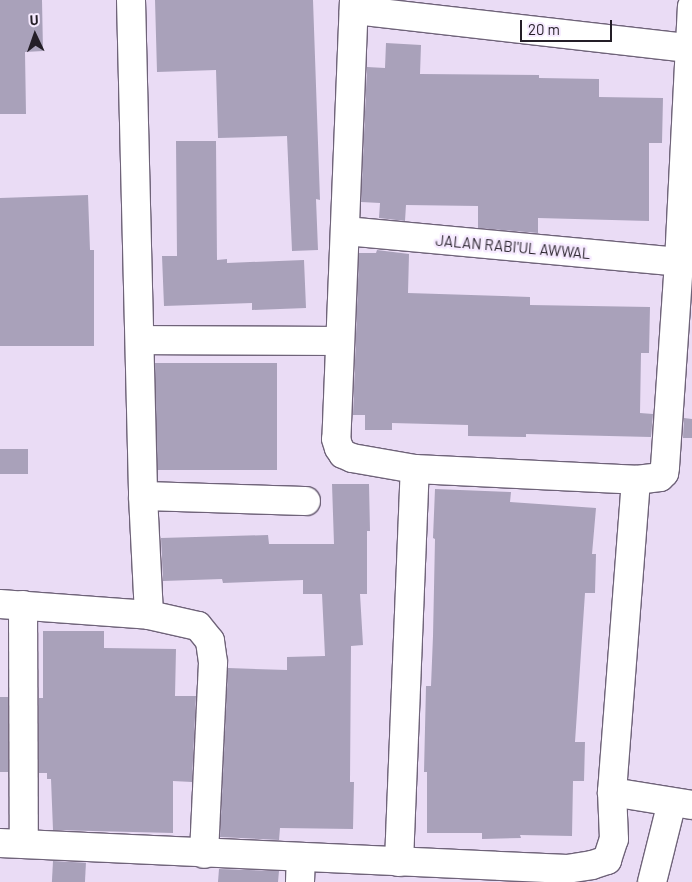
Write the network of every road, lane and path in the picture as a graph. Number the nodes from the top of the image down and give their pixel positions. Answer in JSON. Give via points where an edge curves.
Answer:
{"nodes":[{"id":1,"x":131,"y":0,"type":"edge"},
{"id":2,"x":354,"y":5,"type":"edge"},
{"id":3,"x":692,"y":6,"type":"edge"},
{"id":4,"x":690,"y":48,"type":"junction"},
{"id":5,"x":346,"y":231,"type":"junction"},
{"id":6,"x":679,"y":262,"type":"junction"},
{"id":7,"x":140,"y":340,"type":"junction"},
{"id":8,"x":328,"y":340,"type":"dead end"},
{"id":9,"x":415,"y":469,"type":"junction"},
{"id":10,"x":636,"y":480,"type":"junction"},
{"id":11,"x":142,"y":496,"type":"junction"},
{"id":12,"x":306,"y":501,"type":"dead end"},
{"id":13,"x":12,"y":604,"type":"edge"},
{"id":14,"x":149,"y":615,"type":"junction"},
{"id":15,"x":612,"y":792,"type":"junction"},
{"id":16,"x":682,"y":804,"type":"edge"},
{"id":17,"x":12,"y":844,"type":"edge"},
{"id":18,"x":204,"y":854,"type":"junction"},
{"id":19,"x":398,"y":862,"type":"junction"},
{"id":20,"x":300,"y":870,"type":"edge"},
{"id":21,"x":652,"y":882,"type":"edge"}],
"edges":[{"from":1,"to":7,"type":"street"},
{"from":2,"to":4,"type":"street"},
{"from":2,"to":5,"type":"street"},
{"from":3,"to":4,"type":"street"},
{"from":4,"to":6,"type":"street"},
{"from":5,"to":6,"type":"street","name":"JALAN RABI'UL AWWAL"},
{"from":5,"to":9,"type":"street","via":[[336,439],[343,454],[352,458]]},
{"from":6,"to":10,"type":"street","via":[[664,473],[654,479]]},
{"from":7,"to":8,"type":"street"},
{"from":7,"to":11,"type":"street"},
{"from":9,"to":10,"type":"street"},
{"from":9,"to":19,"type":"street"},
{"from":10,"to":15,"type":"street"},
{"from":11,"to":12,"type":"street"},
{"from":11,"to":14,"type":"street"},
{"from":13,"to":14,"type":"street"},
{"from":13,"to":17,"type":"street"},
{"from":14,"to":18,"type":"street","via":[[198,626],[210,641],[214,664]]},
{"from":15,"to":16,"type":"street"},
{"from":15,"to":19,"type":"street","via":[[614,839],[607,860],[592,866],[567,869]]},
{"from":16,"to":21,"type":"street"},
{"from":17,"to":18,"type":"street"},
{"from":18,"to":20,"type":"street"},
{"from":19,"to":20,"type":"street"}]}
